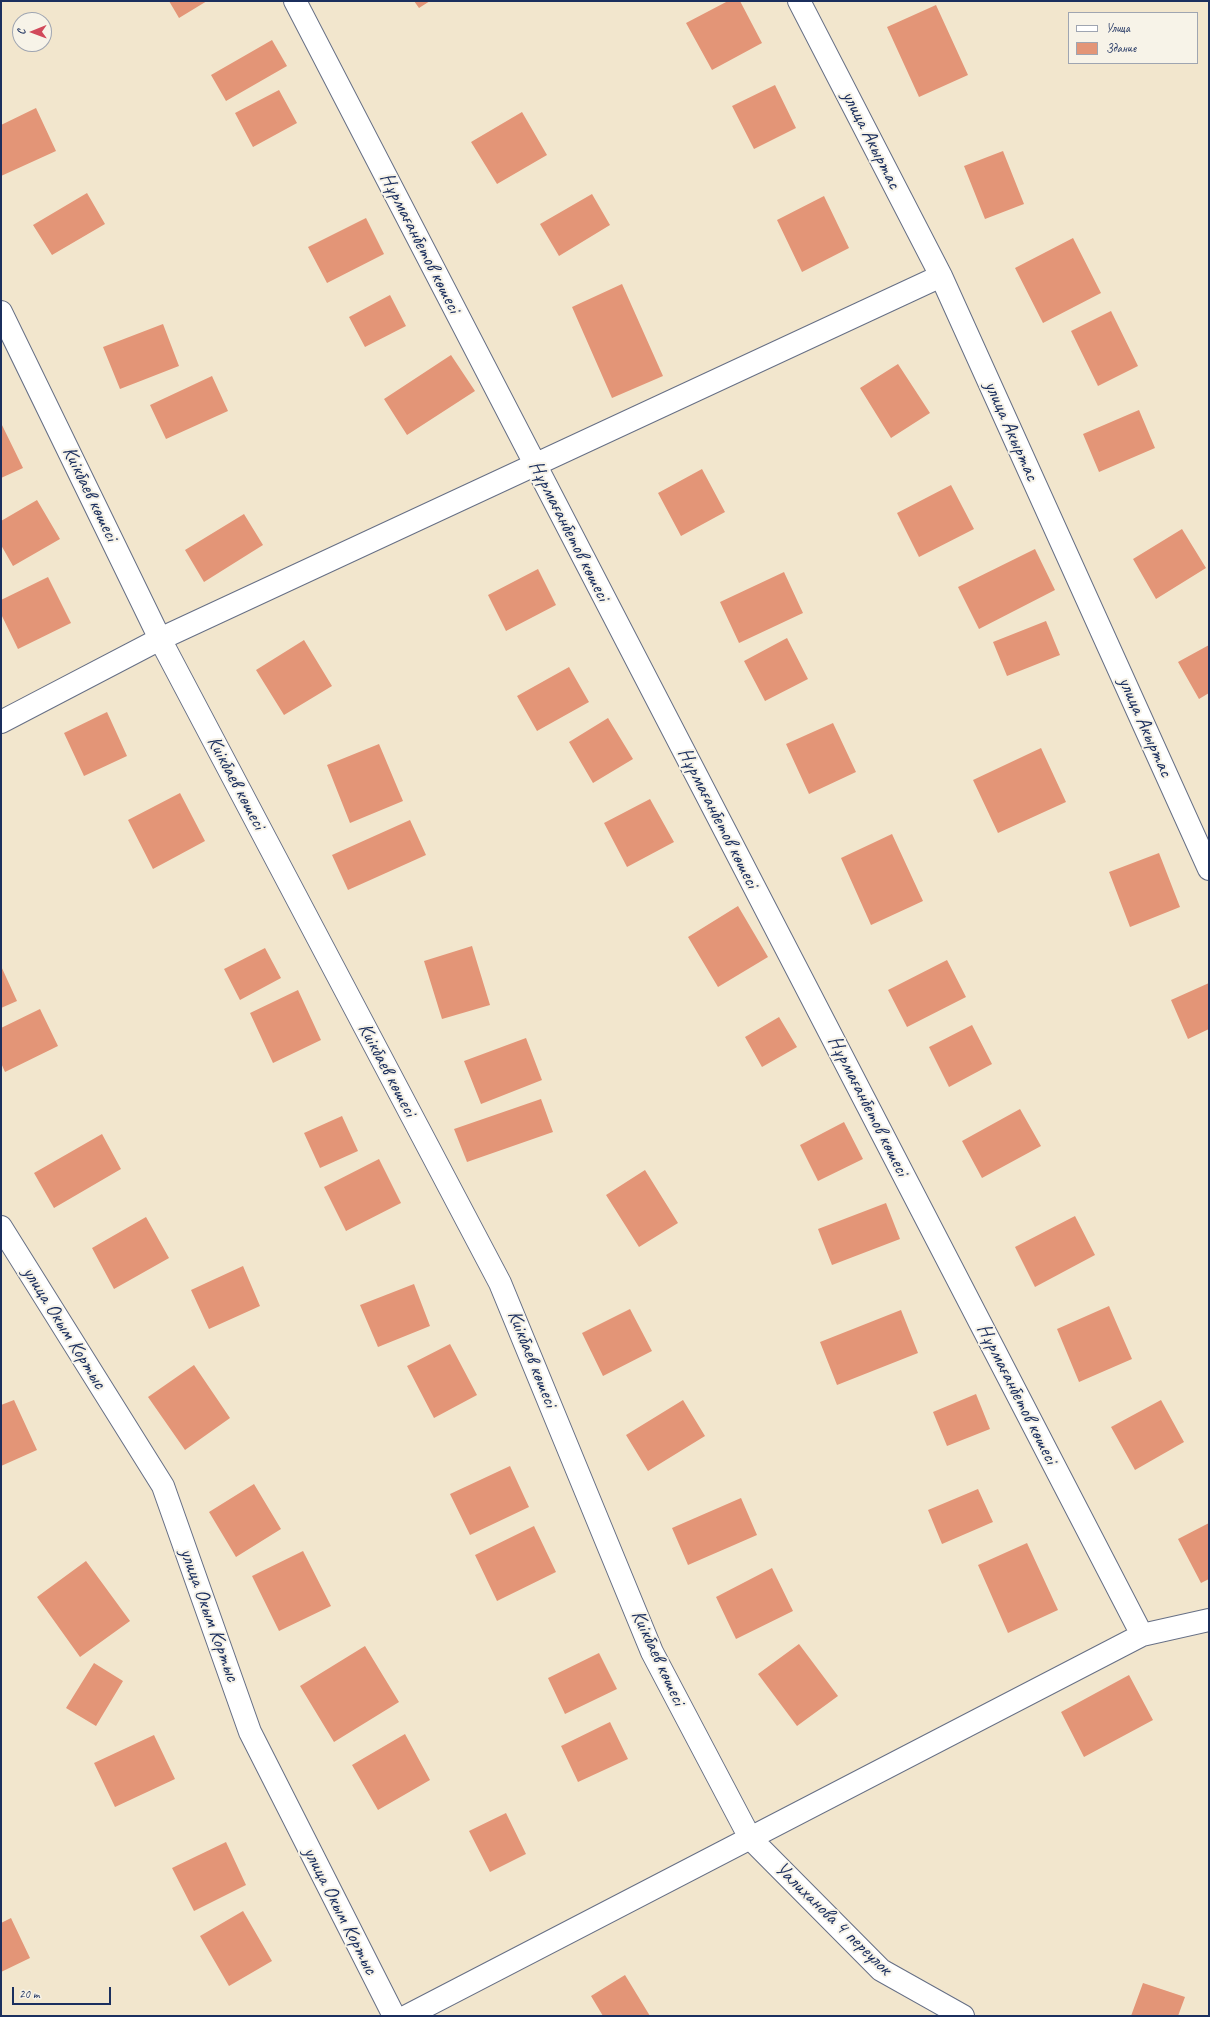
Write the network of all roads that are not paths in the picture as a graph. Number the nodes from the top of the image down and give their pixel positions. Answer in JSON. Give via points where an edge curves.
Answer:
{"nodes":[{"id":1,"x":295,"y":1,"type":"edge"},
{"id":2,"x":799,"y":1,"type":"edge"},
{"id":3,"x":941,"y":276,"type":"junction"},
{"id":4,"x":1,"y":312,"type":"edge"},
{"id":5,"x":535,"y":465,"type":"junction"},
{"id":6,"x":160,"y":639,"type":"junction"},
{"id":7,"x":1,"y":722,"type":"edge"},
{"id":8,"x":1209,"y":869,"type":"edge"},
{"id":9,"x":1,"y":1227,"type":"edge"},
{"id":10,"x":1209,"y":1620,"type":"edge"},
{"id":11,"x":1142,"y":1636,"type":"junction"},
{"id":12,"x":750,"y":1838,"type":"junction"},
{"id":13,"x":394,"y":2016,"type":"edge"},
{"id":14,"x":407,"y":2016,"type":"edge"},
{"id":15,"x":963,"y":2016,"type":"edge"}],
"edges":[{"from":1,"to":5,"type":"street","name":"Нұрмағанбетов көшесі"},
{"from":2,"to":3,"type":"street","name":"улица Акыртас"},
{"from":3,"to":5,"type":"street"},
{"from":3,"to":8,"type":"street","name":"улица Акыртас"},
{"from":4,"to":6,"type":"street","name":"Киікбаев көшесі"},
{"from":5,"to":6,"type":"street"},
{"from":5,"to":11,"type":"street","name":"Нұрмағанбетов көшесі"},
{"from":6,"to":7,"type":"street"},
{"from":6,"to":12,"type":"street","name":"Киікбаев көшесі","via":[[500,1283],[652,1652]]},
{"from":9,"to":13,"type":"street","name":"улица Окым Кортыс","via":[[162,1486],[250,1732]]},
{"from":10,"to":11,"type":"street"},
{"from":11,"to":12,"type":"street"},
{"from":12,"to":14,"type":"street"},
{"from":12,"to":15,"type":"street","name":"Уалиханова 4 переулок","via":[[881,1970]]}]}
